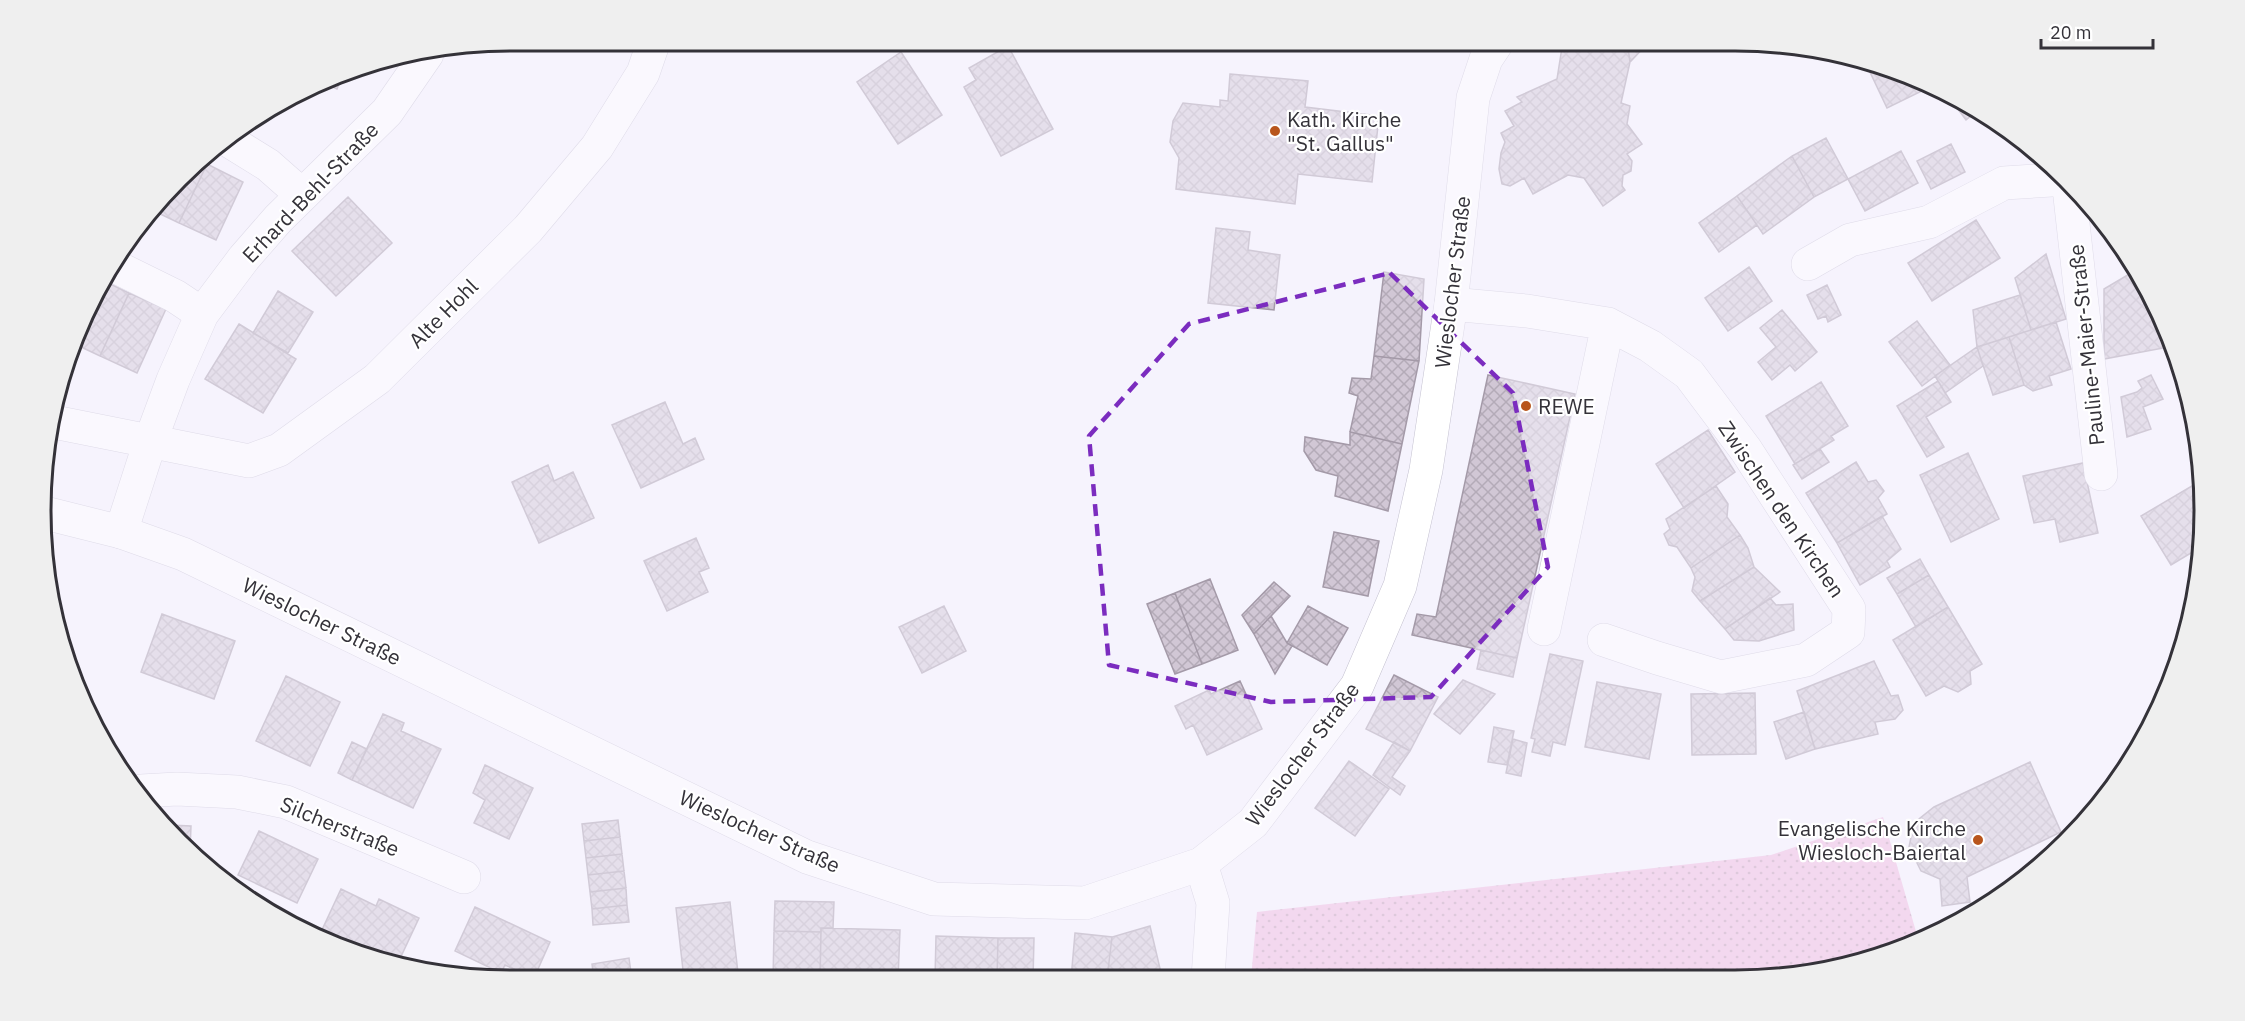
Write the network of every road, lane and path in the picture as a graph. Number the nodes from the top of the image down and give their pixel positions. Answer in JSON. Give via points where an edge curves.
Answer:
{"nodes":[{"id":1,"x":651,"y":51,"type":"edge"},
{"id":2,"x":1491,"y":51,"type":"edge"},
{"id":3,"x":423,"y":60,"type":"edge"},
{"id":4,"x":234,"y":144,"type":"edge"},
{"id":5,"x":2053,"y":180,"type":"edge"},
{"id":6,"x":302,"y":195,"type":"junction"},
{"id":7,"x":2070,"y":198,"type":"edge"},
{"id":8,"x":1808,"y":264,"type":"dead end"},
{"id":9,"x":120,"y":269,"type":"edge"},
{"id":10,"x":1451,"y":304,"type":"junction"},
{"id":11,"x":202,"y":315,"type":"junction"},
{"id":12,"x":1608,"y":324,"type":"junction"},
{"id":13,"x":60,"y":423,"type":"edge"},
{"id":14,"x":150,"y":442,"type":"junction"},
{"id":15,"x":2101,"y":474,"type":"dead end"},
{"id":16,"x":51,"y":515,"type":"edge"},
{"id":17,"x":121,"y":532,"type":"junction"},
{"id":18,"x":1544,"y":629,"type":"dead end"},
{"id":19,"x":1604,"y":639,"type":"dead end"},
{"id":20,"x":147,"y":791,"type":"edge"},
{"id":21,"x":1201,"y":864,"type":"junction"},
{"id":22,"x":464,"y":877,"type":"dead end"},
{"id":23,"x":1209,"y":970,"type":"edge"}],
"edges":[{"from":1,"to":14,"type":"street","name":"Alte Hohl","via":[[644,72],[597,147],[528,229],[377,379],[279,450],[249,461]]},
{"from":2,"to":10,"type":"street","name":"Wieslocher Straße","via":[[1473,98]]},
{"from":3,"to":6,"type":"street","name":"Erhard-Behl-Straße","via":[[387,112]]},
{"from":4,"to":6,"type":"street","via":[[268,165]]},
{"from":5,"to":8,"type":"street","name":"Pauline-Maier-Straße","via":[[2004,183],[1929,222],[1850,240]]},
{"from":6,"to":11,"type":"street","name":"Erhard-Behl-Straße","via":[[244,258]]},
{"from":7,"to":15,"type":"street","name":"Pauline-Maier-Straße"},
{"from":9,"to":11,"type":"street","via":[[175,296]]},
{"from":10,"to":12,"type":"street","name":"Zwischen den Kirchen"},
{"from":10,"to":21,"type":"street","name":"Wieslocher Straße","via":[[1426,470],[1400,586],[1357,686],[1253,823]]},
{"from":11,"to":14,"type":"street","name":"Erhard-Behl-Straße"},
{"from":12,"to":18,"type":"street"},
{"from":12,"to":19,"type":"street","name":"Zwischen den Kirchen","via":[[1650,346],[1689,374],[1746,450],[1849,609],[1848,632],[1806,660],[1721,676]]},
{"from":13,"to":14,"type":"street","name":"Alte Hohl"},
{"from":14,"to":17,"type":"street","name":"Erhard-Behl-Straße"},
{"from":16,"to":17,"type":"street","name":"Wieslocher Straße"},
{"from":17,"to":21,"type":"street","name":"Wieslocher Straße","via":[[183,554],[807,857],[934,899],[1085,903]]},
{"from":20,"to":22,"type":"street","name":"Silcherstraße","via":[[237,792],[286,802]]},
{"from":21,"to":23,"type":"street","via":[[1213,903]]}]}
